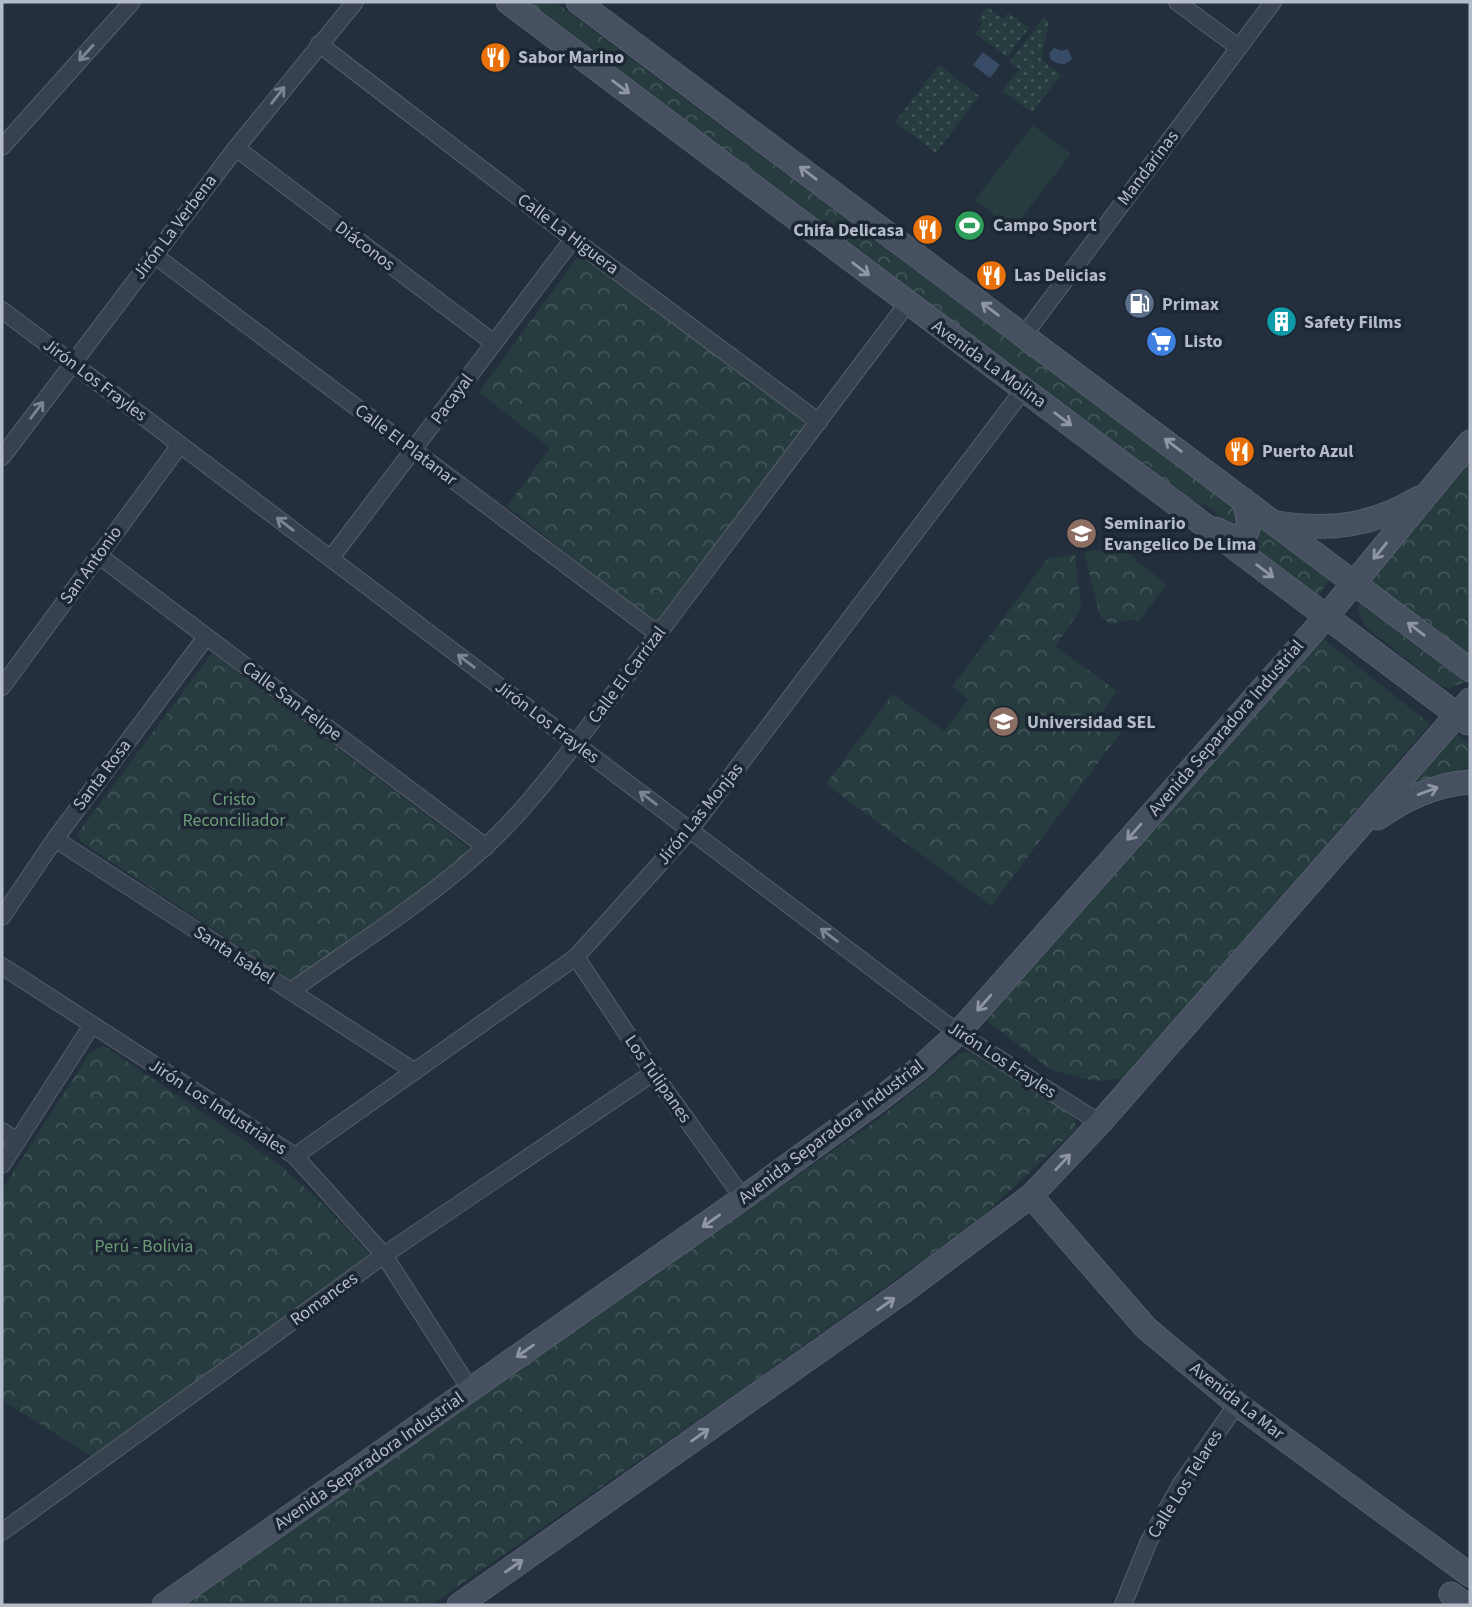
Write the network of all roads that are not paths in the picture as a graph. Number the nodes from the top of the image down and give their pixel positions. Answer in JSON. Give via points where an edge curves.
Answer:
{"nodes":[{"id":1,"x":132,"y":2,"type":"edge"},
{"id":2,"x":355,"y":2,"type":"edge"},
{"id":3,"x":508,"y":2,"type":"edge"},
{"id":4,"x":578,"y":2,"type":"edge"},
{"id":5,"x":1177,"y":2,"type":"edge"},
{"id":6,"x":1273,"y":2,"type":"edge"},
{"id":7,"x":319,"y":44,"type":"junction"},
{"id":8,"x":1238,"y":47,"type":"junction"},
{"id":9,"x":2,"y":147,"type":"edge"},
{"id":10,"x":236,"y":148,"type":"junction"},
{"id":11,"x":573,"y":239,"type":"junction"},
{"id":12,"x":154,"y":255,"type":"junction"},
{"id":13,"x":907,"y":304,"type":"junction"},
{"id":14,"x":2,"y":310,"type":"edge"},
{"id":15,"x":1024,"y":335,"type":"junction"},
{"id":16,"x":494,"y":343,"type":"junction"},
{"id":17,"x":72,"y":363,"type":"junction"},
{"id":18,"x":1024,"y":389,"type":"junction"},
{"id":19,"x":819,"y":422,"type":"junction"},
{"id":20,"x":1470,"y":442,"type":"edge"},
{"id":21,"x":180,"y":444,"type":"junction"},
{"id":22,"x":413,"y":450,"type":"junction"},
{"id":23,"x":2,"y":457,"type":"edge"},
{"id":24,"x":1428,"y":493,"type":"junction"},
{"id":25,"x":1244,"y":500,"type":"junction"},
{"id":26,"x":1186,"y":511,"type":"junction"},
{"id":27,"x":1275,"y":523,"type":"junction"},
{"id":28,"x":98,"y":555,"type":"junction"},
{"id":29,"x":331,"y":558,"type":"junction"},
{"id":30,"x":1354,"y":583,"type":"junction"},
{"id":31,"x":1326,"y":617,"type":"junction"},
{"id":32,"x":658,"y":634,"type":"junction"},
{"id":33,"x":206,"y":637,"type":"junction"},
{"id":34,"x":1470,"y":670,"type":"edge"},
{"id":35,"x":2,"y":687,"type":"edge"},
{"id":36,"x":1466,"y":714,"type":"edge"},
{"id":37,"x":576,"y":744,"type":"junction"},
{"id":38,"x":1470,"y":782,"type":"edge"},
{"id":39,"x":690,"y":830,"type":"junction"},
{"id":40,"x":1350,"y":838,"type":"junction"},
{"id":41,"x":55,"y":839,"type":"junction"},
{"id":42,"x":486,"y":847,"type":"junction"},
{"id":43,"x":2,"y":917,"type":"edge"},
{"id":44,"x":576,"y":957,"type":"junction"},
{"id":45,"x":2,"y":966,"type":"edge"},
{"id":46,"x":291,"y":991,"type":"junction"},
{"id":47,"x":92,"y":1025,"type":"junction"},
{"id":48,"x":958,"y":1033,"type":"junction"},
{"id":49,"x":414,"y":1071,"type":"junction"},
{"id":50,"x":653,"y":1073,"type":"junction"},
{"id":51,"x":1100,"y":1123,"type":"junction"},
{"id":52,"x":2,"y":1131,"type":"edge"},
{"id":53,"x":17,"y":1141,"type":"junction"},
{"id":54,"x":295,"y":1156,"type":"junction"},
{"id":55,"x":2,"y":1165,"type":"edge"},
{"id":56,"x":1031,"y":1196,"type":"junction"},
{"id":57,"x":743,"y":1198,"type":"junction"},
{"id":58,"x":384,"y":1255,"type":"junction"},
{"id":59,"x":470,"y":1389,"type":"junction"},
{"id":60,"x":1237,"y":1404,"type":"junction"},
{"id":61,"x":2,"y":1532,"type":"edge"},
{"id":62,"x":1470,"y":1574,"type":"edge"},
{"id":63,"x":1453,"y":1601,"type":"edge"},
{"id":64,"x":164,"y":1605,"type":"edge"},
{"id":65,"x":459,"y":1605,"type":"edge"},
{"id":66,"x":1123,"y":1605,"type":"edge"}],
"edges":[{"from":1,"to":9,"type":"street","one_way":true},
{"from":2,"to":7,"type":"street","name":"Jirón La Verbena"},
{"from":3,"to":13,"type":"main road","name":"Avenida La Molina","one_way":true},
{"from":15,"to":4,"type":"main road","one_way":true},
{"from":5,"to":8,"type":"street"},
{"from":6,"to":8,"type":"street","name":"Mandarinas"},
{"from":10,"to":7,"type":"street","name":"Jirón La Verbena","one_way":true},
{"from":7,"to":11,"type":"street","name":"Calle La Higuera"},
{"from":8,"to":15,"type":"street","name":"Mandarinas"},
{"from":10,"to":12,"type":"street","name":"Jirón La Verbena"},
{"from":10,"to":16,"type":"street","name":"Diáconos"},
{"from":11,"to":16,"type":"street","name":"Pacayal"},
{"from":11,"to":19,"type":"street","name":"Calle La Higuera"},
{"from":12,"to":17,"type":"street","name":"Jirón La Verbena"},
{"from":12,"to":22,"type":"street","name":"Calle El Platanar"},
{"from":13,"to":18,"type":"main road","name":"Avenida La Molina"},
{"from":13,"to":19,"type":"street","name":"Calle El Carrizal"},
{"from":14,"to":17,"type":"street","name":"Jirón Los Frayles"},
{"from":25,"to":15,"type":"main road","one_way":true},
{"from":16,"to":22,"type":"street","name":"Pacayal"},
{"from":17,"to":21,"type":"street","name":"Jirón Los Frayles"},
{"from":23,"to":17,"type":"street","name":"Jirón La Verbena","one_way":true},
{"from":18,"to":26,"type":"main road","name":"Avenida La Molina","one_way":true},
{"from":18,"to":39,"type":"street","name":"Jirón Las Monjas"},
{"from":19,"to":32,"type":"street","name":"Calle El Carrizal"},
{"from":20,"to":24,"type":"main road","name":"Avenida Separadora Industrial"},
{"from":21,"to":28,"type":"street","name":"San Antonio"},
{"from":29,"to":21,"type":"street","name":"Jirón Los Frayles","one_way":true},
{"from":22,"to":29,"type":"street","name":"Pacayal"},
{"from":22,"to":32,"type":"street","name":"Calle El Platanar"},
{"from":24,"to":27,"type":"main road","via":[[1400,509],[1339,527]]},
{"from":24,"to":30,"type":"main road","name":"Avenida Separadora Industrial","one_way":true},
{"from":25,"to":26,"type":"main road","via":[[1250,524],[1240,538]]},
{"from":25,"to":27,"type":"main road"},
{"from":26,"to":31,"type":"main road","name":"Avenida La Molina","one_way":true},
{"from":27,"to":30,"type":"main road"},
{"from":28,"to":33,"type":"street","name":"Calle San Felipe"},
{"from":28,"to":35,"type":"street","name":"San Antonio"},
{"from":37,"to":29,"type":"street","name":"Jirón Los Frayles","one_way":true},
{"from":30,"to":31,"type":"main road","name":"Avenida Separadora Industrial"},
{"from":34,"to":30,"type":"main road","one_way":true},
{"from":31,"to":36,"type":"main road","name":"Avenida La Molina"},
{"from":31,"to":48,"type":"main road","name":"Avenida Separadora Industrial","one_way":true},
{"from":32,"to":37,"type":"street","name":"Calle El Carrizal"},
{"from":33,"to":41,"type":"street","name":"Santa Rosa"},
{"from":33,"to":42,"type":"street","name":"Calle San Felipe"},
{"from":36,"to":40,"type":"main road"},
{"from":39,"to":37,"type":"street","name":"Jirón Los Frayles","one_way":true},
{"from":37,"to":42,"type":"street","name":"Calle El Carrizal"},
{"from":40,"to":38,"type":"main road","one_way":true,"via":[[1409,799]]},
{"from":39,"to":44,"type":"street","name":"Jirón Las Monjas"},
{"from":48,"to":39,"type":"street","name":"Jirón Los Frayles","one_way":true},
{"from":40,"to":51,"type":"main road"},
{"from":41,"to":43,"type":"street","name":"Santa Rosa"},
{"from":41,"to":46,"type":"street","name":"Santa Isabel"},
{"from":42,"to":46,"type":"street","name":"Calle El Carrizal"},
{"from":44,"to":49,"type":"street","name":"Jirón Las Monjas"},
{"from":44,"to":50,"type":"street","name":"Los Tulipanes"},
{"from":45,"to":47,"type":"street","name":"Jirón Los Industriales"},
{"from":46,"to":49,"type":"street","name":"Santa Isabel"},
{"from":47,"to":53,"type":"street"},
{"from":47,"to":54,"type":"street","name":"Jirón Los Industriales"},
{"from":48,"to":51,"type":"street","name":"Jirón Los Frayles"},
{"from":48,"to":57,"type":"main road","name":"Avenida Separadora Industrial","via":[[880,1099]]},
{"from":49,"to":54,"type":"street","name":"Jirón Las Monjas"},
{"from":50,"to":57,"type":"street","name":"Los Tulipanes"},
{"from":50,"to":58,"type":"street","name":"Romances"},
{"from":56,"to":51,"type":"main road","one_way":true},
{"from":52,"to":53,"type":"street"},
{"from":53,"to":55,"type":"street"},
{"from":54,"to":58,"type":"street","name":"Jirón Los Industriales"},
{"from":56,"to":60,"type":"main road","name":"Avenida La Mar","via":[[1146,1328]]},
{"from":65,"to":56,"type":"main road","one_way":true},
{"from":57,"to":59,"type":"main road","name":"Avenida Separadora Industrial","one_way":true},
{"from":58,"to":59,"type":"street","name":"Jirón Los Industriales"},
{"from":58,"to":61,"type":"street","name":"Romances"},
{"from":59,"to":64,"type":"main road","name":"Avenida Separadora Industrial"},
{"from":60,"to":62,"type":"main road","name":"Avenida La Mar"},
{"from":60,"to":66,"type":"street","name":"Calle Los Telares","via":[[1181,1484],[1149,1541]]},
{"from":62,"to":63,"type":"street"}]}
